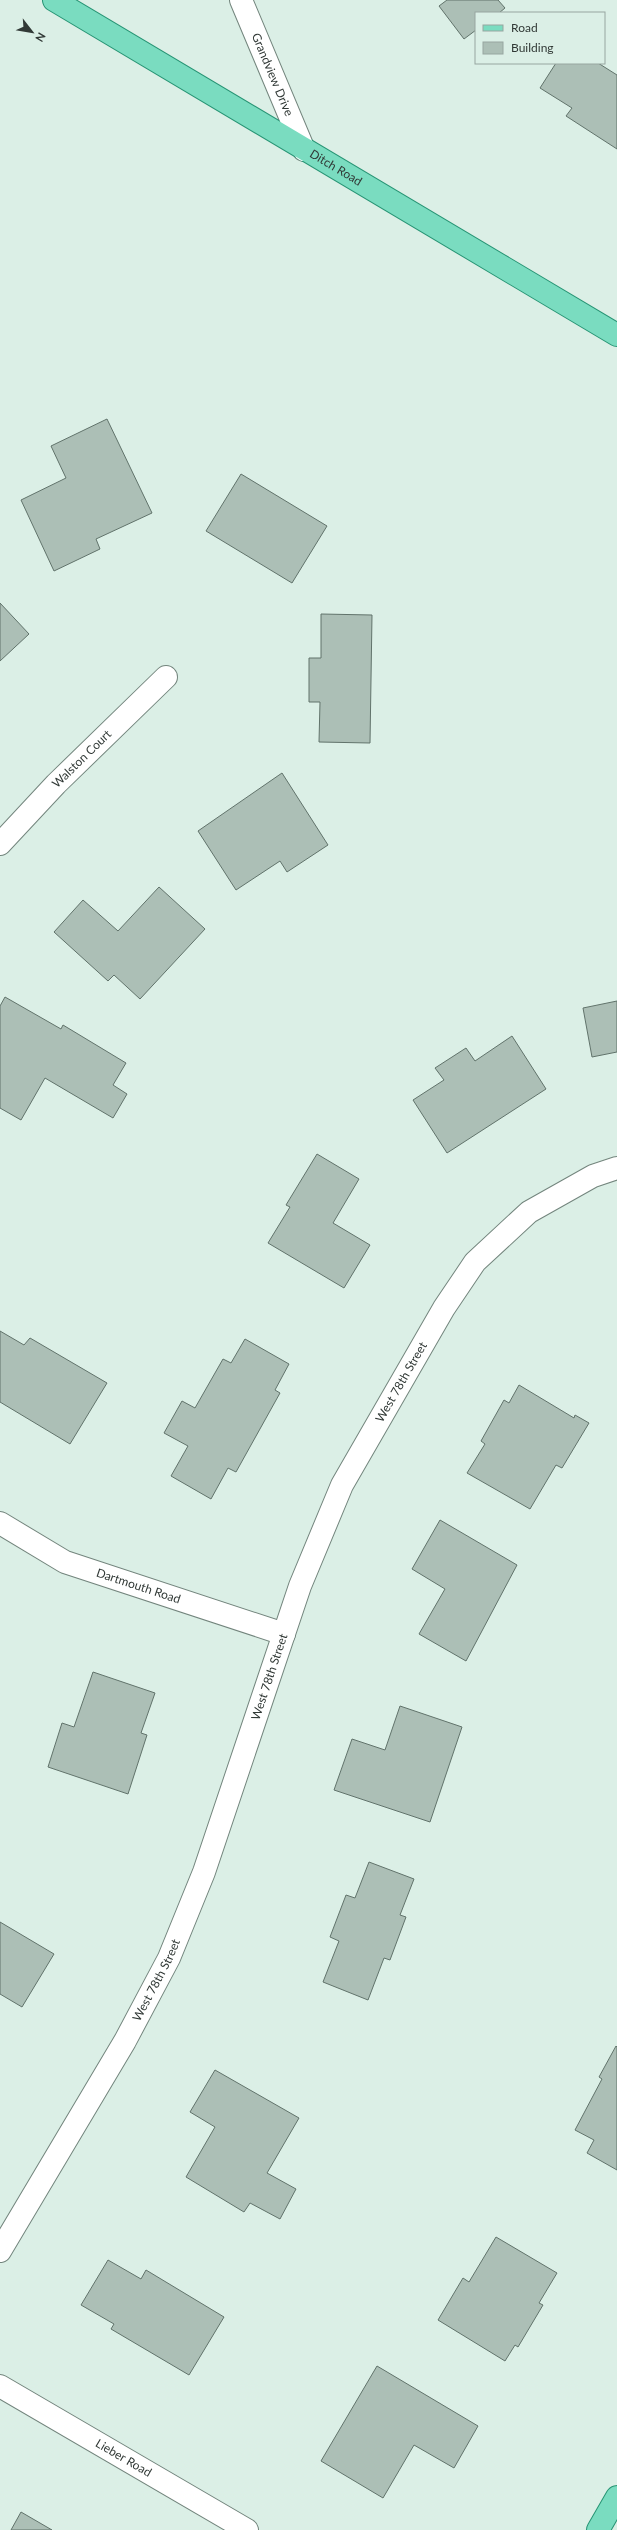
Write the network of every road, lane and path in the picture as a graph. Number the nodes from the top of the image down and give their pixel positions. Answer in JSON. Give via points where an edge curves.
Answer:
{"nodes":[{"id":1,"x":54,"y":0,"type":"edge"},
{"id":2,"x":240,"y":0,"type":"edge"},
{"id":3,"x":304,"y":150,"type":"junction"},
{"id":4,"x":617,"y":335,"type":"edge"},
{"id":5,"x":166,"y":677,"type":"dead end"},
{"id":6,"x":0,"y":844,"type":"edge"},
{"id":7,"x":617,"y":1168,"type":"edge"},
{"id":8,"x":0,"y":1523,"type":"edge"},
{"id":9,"x":284,"y":1634,"type":"junction"},
{"id":10,"x":0,"y":2251,"type":"edge"},
{"id":11,"x":0,"y":2386,"type":"edge"},
{"id":12,"x":617,"y":2497,"type":"edge"},
{"id":13,"x":246,"y":2530,"type":"edge"},
{"id":14,"x":598,"y":2530,"type":"edge"}],
"edges":[{"from":1,"to":3,"type":"main road","name":"Ditch Road"},
{"from":2,"to":3,"type":"street","name":"Grandview Drive"},
{"from":3,"to":4,"type":"main road","name":"Ditch Road"},
{"from":5,"to":6,"type":"street","name":"Walston Court","via":[[56,784]]},
{"from":7,"to":9,"type":"street","name":"West 78th Street","via":[[593,1176],[530,1212],[475,1262],[454,1292],[342,1485],[320,1534]]},
{"from":8,"to":9,"type":"street","name":"Dartmouth Road","via":[[65,1562]]},
{"from":9,"to":10,"type":"street","name":"West 78th Street","via":[[204,1872],[169,1958],[125,2041]]},
{"from":11,"to":13,"type":"street","name":"Lieber Road"},
{"from":12,"to":14,"type":"main road"}]}
